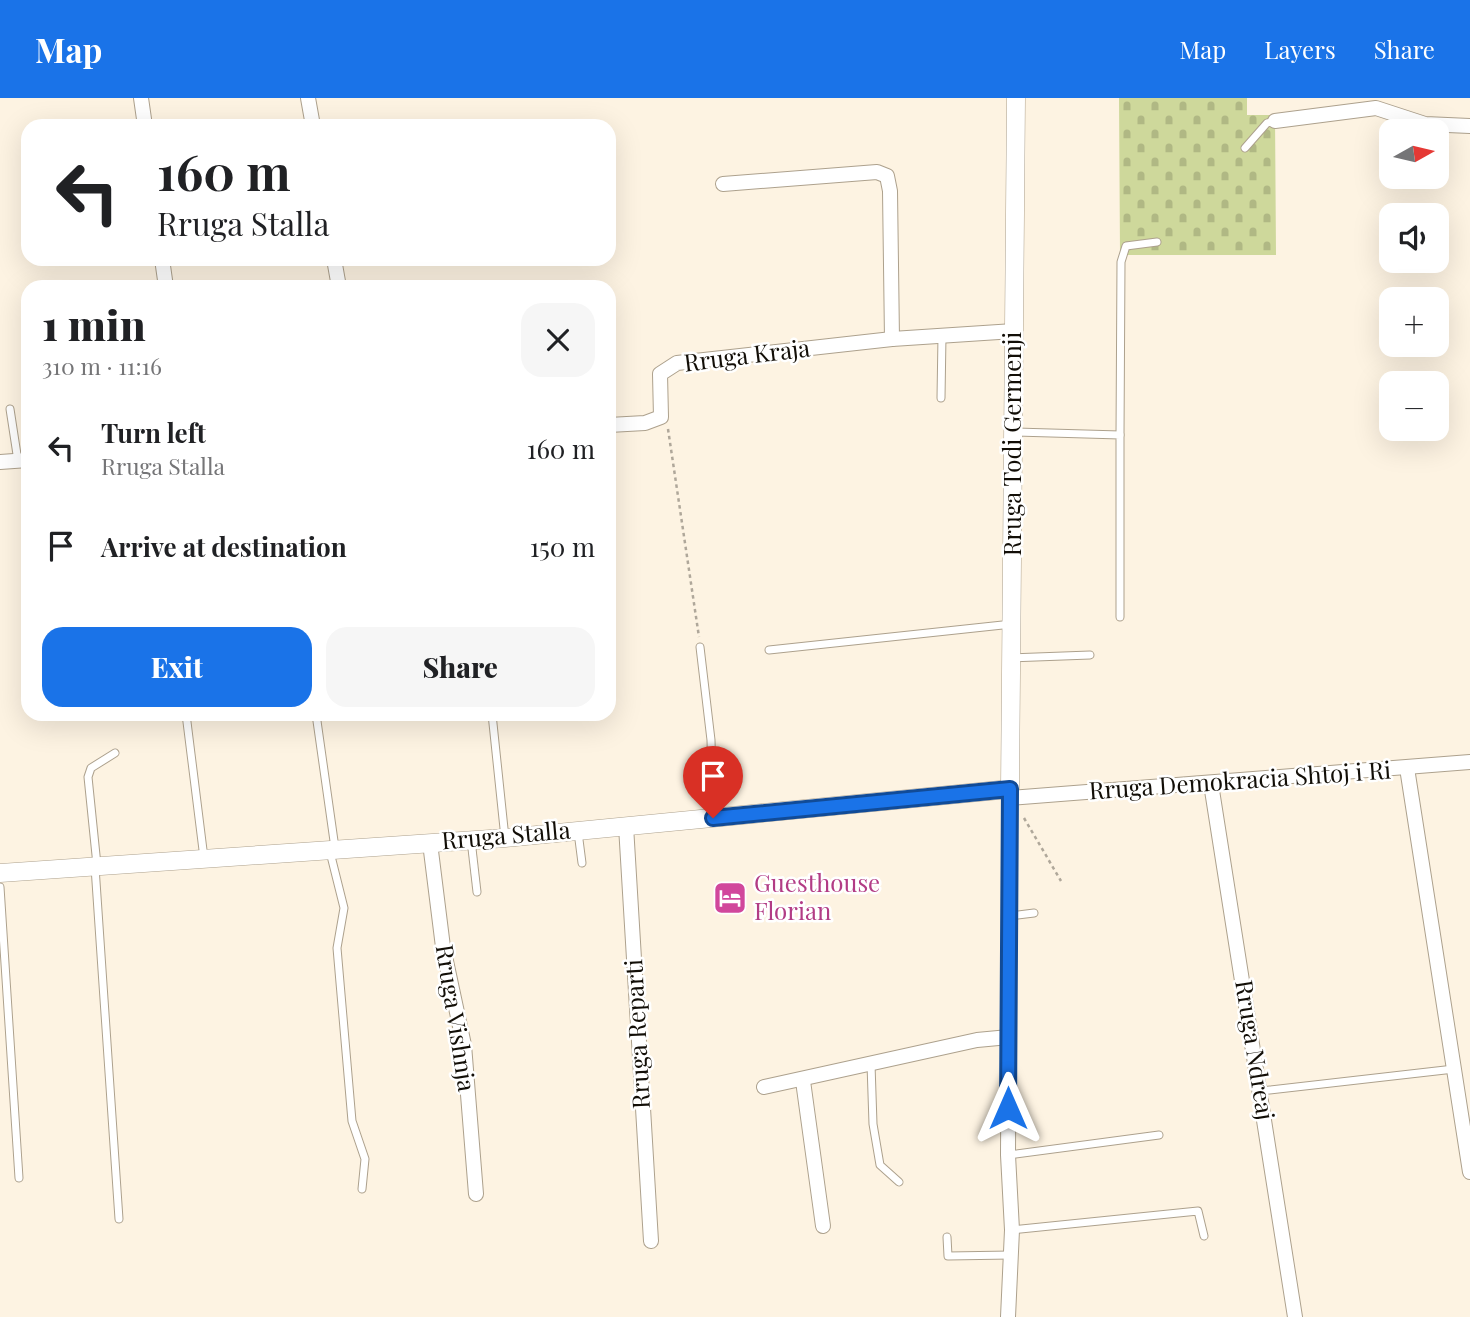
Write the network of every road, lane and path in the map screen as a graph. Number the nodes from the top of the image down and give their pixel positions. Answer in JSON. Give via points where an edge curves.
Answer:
{"nodes":[{"id":1,"x":141,"y":98,"type":"edge"},
{"id":2,"x":308,"y":98,"type":"edge"},
{"id":3,"x":1016,"y":98,"type":"edge"},
{"id":4,"x":144,"y":119,"type":"edge"},
{"id":5,"x":312,"y":119,"type":"edge"},
{"id":6,"x":1275,"y":121,"type":"joint"},
{"id":7,"x":1470,"y":126,"type":"edge"},
{"id":8,"x":1245,"y":148,"type":"dead end"},
{"id":9,"x":723,"y":184,"type":"dead end"},
{"id":10,"x":1157,"y":242,"type":"dead end"},
{"id":11,"x":1014,"y":331,"type":"junction"},
{"id":12,"x":942,"y":335,"type":"junction"},
{"id":13,"x":892,"y":339,"type":"junction"},
{"id":14,"x":941,"y":398,"type":"dead end"},
{"id":15,"x":10,"y":409,"type":"dead end"},
{"id":16,"x":661,"y":417,"type":"junction"},
{"id":17,"x":616,"y":425,"type":"edge"},
{"id":18,"x":1014,"y":432,"type":"junction"},
{"id":19,"x":1120,"y":435,"type":"junction"},
{"id":20,"x":21,"y":452,"type":"edge"},
{"id":21,"x":21,"y":460,"type":"edge"},
{"id":22,"x":0,"y":462,"type":"edge"},
{"id":23,"x":1120,"y":617,"type":"dead end"},
{"id":24,"x":1012,"y":625,"type":"junction"},
{"id":25,"x":700,"y":647,"type":"joint"},
{"id":26,"x":769,"y":650,"type":"dead end"},
{"id":27,"x":1090,"y":655,"type":"dead end"},
{"id":28,"x":1011,"y":658,"type":"junction"},
{"id":29,"x":187,"y":721,"type":"edge"},
{"id":30,"x":317,"y":721,"type":"edge"},
{"id":31,"x":493,"y":721,"type":"edge"},
{"id":32,"x":115,"y":753,"type":"dead end"},
{"id":33,"x":1470,"y":762,"type":"edge"},
{"id":34,"x":1407,"y":768,"type":"junction"},
{"id":35,"x":1211,"y":784,"type":"junction"},
{"id":36,"x":1014,"y":795,"type":"junction"},
{"id":37,"x":713,"y":818,"type":"junction"},
{"id":38,"x":626,"y":826,"type":"junction"},
{"id":39,"x":578,"y":831,"type":"junction"},
{"id":40,"x":505,"y":838,"type":"junction"},
{"id":41,"x":471,"y":840,"type":"junction"},
{"id":42,"x":430,"y":843,"type":"junction"},
{"id":43,"x":332,"y":849,"type":"junction"},
{"id":44,"x":204,"y":858,"type":"junction"},
{"id":45,"x":582,"y":863,"type":"dead end"},
{"id":46,"x":96,"y":865,"type":"junction"},
{"id":47,"x":0,"y":873,"type":"edge"},
{"id":48,"x":1061,"y":881,"type":"dead end"},
{"id":49,"x":0,"y":887,"type":"edge"},
{"id":50,"x":477,"y":892,"type":"dead end"},
{"id":51,"x":1034,"y":914,"type":"dead end"},
{"id":52,"x":1009,"y":916,"type":"junction"},
{"id":53,"x":1009,"y":1037,"type":"junction"},
{"id":54,"x":871,"y":1063,"type":"junction"},
{"id":55,"x":1454,"y":1069,"type":"junction"},
{"id":56,"x":803,"y":1081,"type":"junction"},
{"id":57,"x":764,"y":1087,"type":"dead end"},
{"id":58,"x":1261,"y":1091,"type":"junction"},
{"id":59,"x":1159,"y":1135,"type":"dead end"},
{"id":60,"x":1008,"y":1155,"type":"junction"},
{"id":61,"x":1470,"y":1172,"type":"edge"},
{"id":62,"x":19,"y":1178,"type":"dead end"},
{"id":63,"x":900,"y":1182,"type":"dead end"},
{"id":64,"x":362,"y":1189,"type":"dead end"},
{"id":65,"x":476,"y":1194,"type":"dead end"},
{"id":66,"x":119,"y":1219,"type":"dead end"},
{"id":67,"x":823,"y":1226,"type":"dead end"},
{"id":68,"x":1012,"y":1230,"type":"junction"},
{"id":69,"x":1204,"y":1236,"type":"dead end"},
{"id":70,"x":947,"y":1237,"type":"dead end"},
{"id":71,"x":651,"y":1241,"type":"dead end"},
{"id":72,"x":1011,"y":1255,"type":"junction"},
{"id":73,"x":1008,"y":1317,"type":"edge"},
{"id":74,"x":1295,"y":1317,"type":"edge"}],
"edges":[{"from":1,"to":4,"type":"street"},
{"from":2,"to":5,"type":"street"},
{"from":3,"to":11,"type":"street","name":"Rruga Todi Germenji"},
{"from":6,"to":7,"type":"street","via":[[1376,108],[1425,124]]},
{"from":6,"to":8,"type":"lane","via":[[1267,123]]},
{"from":9,"to":13,"type":"street","via":[[877,172],[887,176]]},
{"from":10,"to":19,"type":"lane","via":[[1126,246],[1121,262]]},
{"from":11,"to":12,"type":"street","name":"Rruga Kraja"},
{"from":11,"to":18,"type":"street","name":"Rruga Todi Germenji"},
{"from":12,"to":13,"type":"street","name":"Rruga Kraja"},
{"from":12,"to":14,"type":"lane"},
{"from":13,"to":16,"type":"street","name":"Rruga Kraja","via":[[677,363],[660,374]]},
{"from":15,"to":20,"type":"lane"},
{"from":16,"to":17,"type":"street"},
{"from":16,"to":25,"type":"path","via":[[667,426]]},
{"from":18,"to":19,"type":"lane"},
{"from":18,"to":24,"type":"street","name":"Rruga Todi Germenji"},
{"from":19,"to":23,"type":"lane"},
{"from":21,"to":22,"type":"street"},
{"from":24,"to":26,"type":"lane"},
{"from":24,"to":28,"type":"street","name":"Rruga Todi Germenji"},
{"from":25,"to":37,"type":"lane","via":[[711,740]]},
{"from":27,"to":28,"type":"lane"},
{"from":28,"to":36,"type":"street","name":"Rruga Todi Germenji"},
{"from":29,"to":44,"type":"lane"},
{"from":30,"to":43,"type":"lane"},
{"from":31,"to":40,"type":"lane"},
{"from":32,"to":46,"type":"lane","via":[[91,768],[88,777]]},
{"from":33,"to":34,"type":"street","name":"Rruga Demokracia Shtoj i Ri"},
{"from":34,"to":35,"type":"street","name":"Rruga Demokracia Shtoj i Ri"},
{"from":34,"to":55,"type":"street"},
{"from":35,"to":36,"type":"street","name":"Rruga Demokracia Shtoj i Ri"},
{"from":35,"to":58,"type":"street","name":"Rruga Ndreaj"},
{"from":36,"to":37,"type":"street","name":"Rruga Stalla"},
{"from":36,"to":48,"type":"path"},
{"from":36,"to":52,"type":"street"},
{"from":37,"to":38,"type":"street","name":"Rruga Stalla"},
{"from":38,"to":39,"type":"street","name":"Rruga Stalla"},
{"from":38,"to":71,"type":"street","name":"Rruga Reparti"},
{"from":39,"to":40,"type":"street","name":"Rruga Stalla"},
{"from":39,"to":45,"type":"lane"},
{"from":40,"to":41,"type":"street","name":"Rruga Stalla"},
{"from":41,"to":42,"type":"street","name":"Rruga Stalla"},
{"from":41,"to":50,"type":"lane"},
{"from":42,"to":43,"type":"street","name":"Rruga Stalla"},
{"from":42,"to":65,"type":"street","name":"Rruga Vishnja","via":[[443,947],[464,1045]]},
{"from":43,"to":44,"type":"street","name":"Rruga Stalla"},
{"from":43,"to":64,"type":"lane","via":[[344,908],[337,948],[352,1121],[365,1159]]},
{"from":44,"to":46,"type":"street","name":"Rruga Stalla"},
{"from":46,"to":47,"type":"street","name":"Rruga Stalla"},
{"from":46,"to":66,"type":"lane"},
{"from":49,"to":62,"type":"lane"},
{"from":51,"to":52,"type":"lane"},
{"from":52,"to":53,"type":"street"},
{"from":53,"to":54,"type":"street"},
{"from":53,"to":60,"type":"street"},
{"from":54,"to":56,"type":"street"},
{"from":54,"to":63,"type":"lane","via":[[880,1166]]},
{"from":55,"to":58,"type":"lane"},
{"from":55,"to":61,"type":"street"},
{"from":56,"to":57,"type":"street"},
{"from":56,"to":67,"type":"street"},
{"from":58,"to":74,"type":"street","name":"Rruga Ndreaj"},
{"from":59,"to":60,"type":"lane"},
{"from":60,"to":68,"type":"street"},
{"from":68,"to":69,"type":"lane","via":[[1198,1211]]},
{"from":68,"to":72,"type":"street"},
{"from":70,"to":72,"type":"lane","via":[[948,1256]]},
{"from":72,"to":73,"type":"street"}]}
